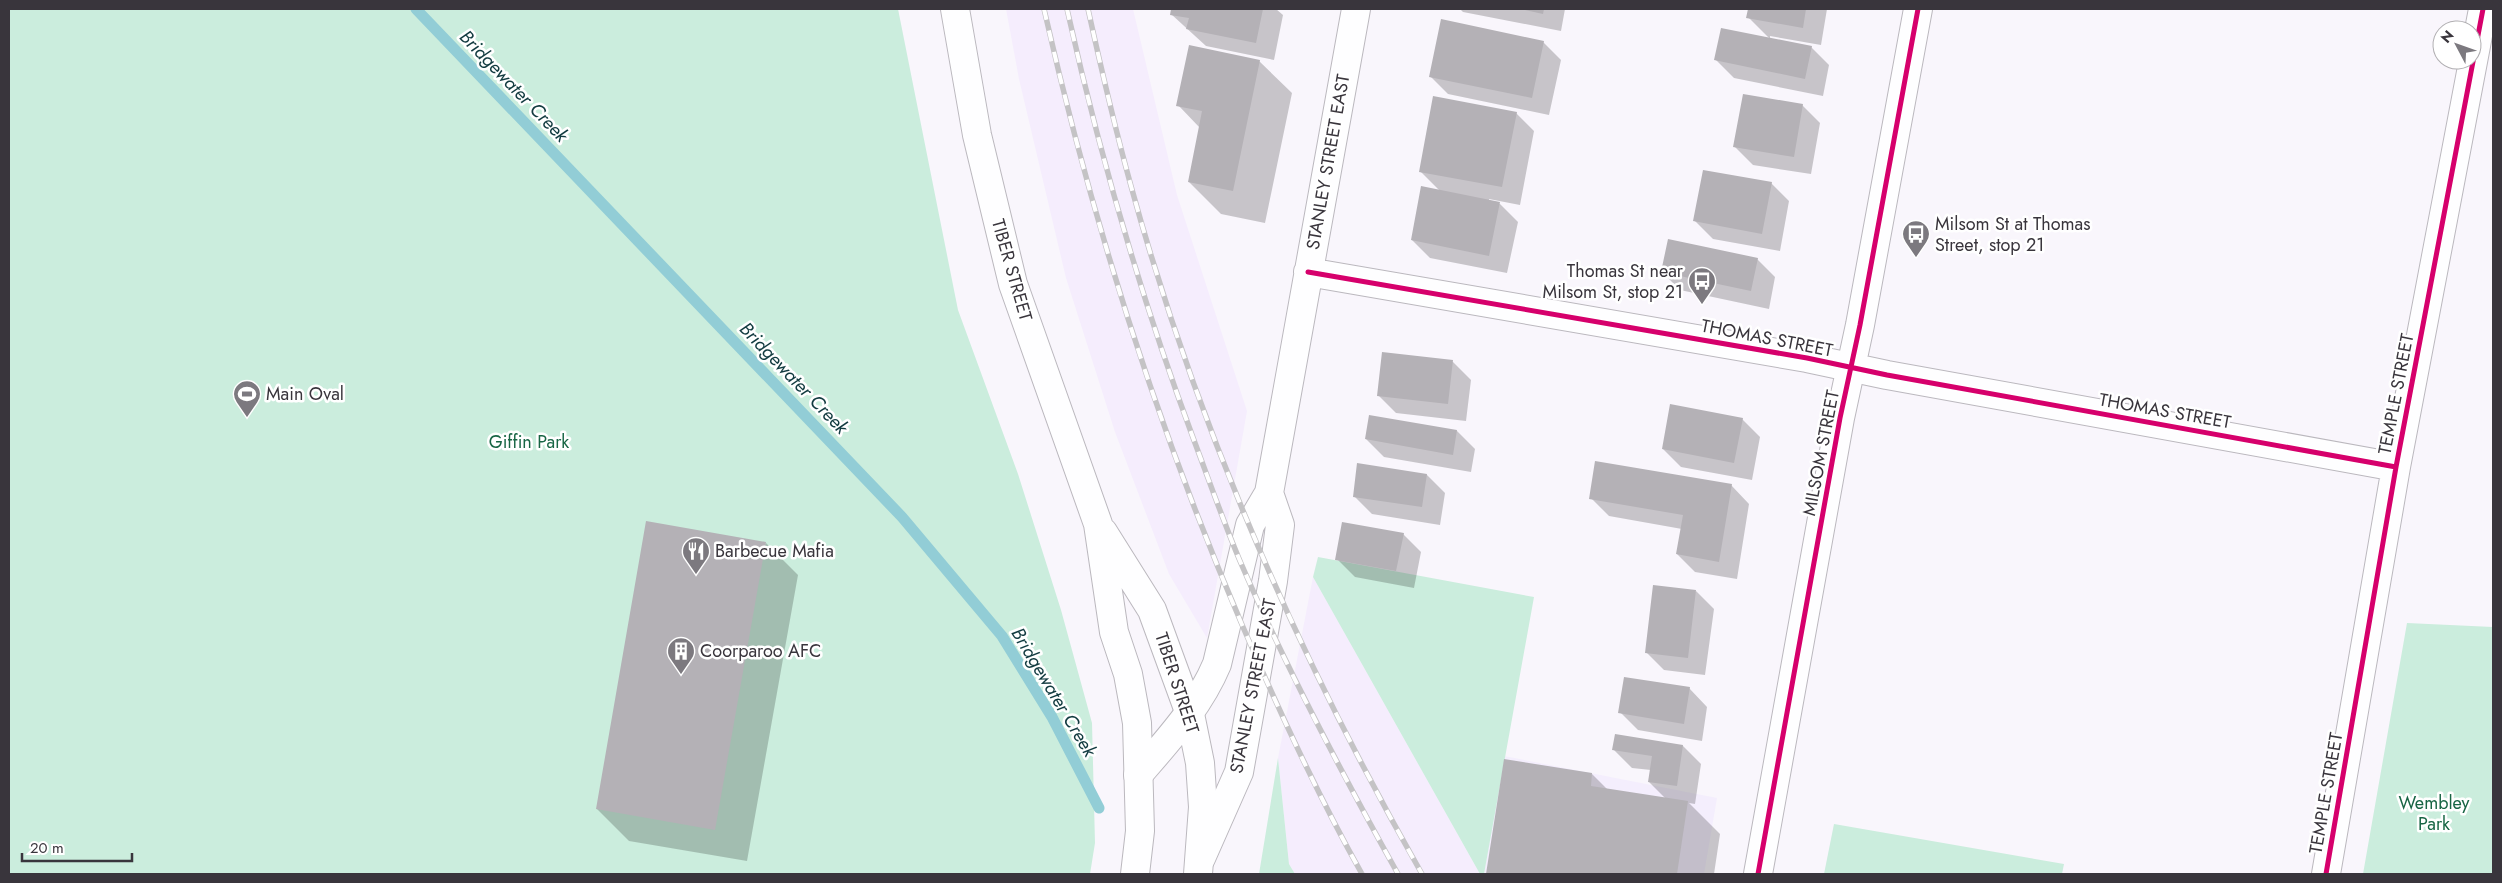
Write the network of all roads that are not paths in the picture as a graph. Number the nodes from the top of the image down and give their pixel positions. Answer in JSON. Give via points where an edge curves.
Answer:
{"nodes":[{"id":1,"x":955,"y":9,"type":"edge"},
{"id":2,"x":1356,"y":9,"type":"edge"},
{"id":3,"x":1918,"y":9,"type":"edge"},
{"id":4,"x":2483,"y":9,"type":"edge"},
{"id":5,"x":1308,"y":272,"type":"junction"},
{"id":6,"x":1852,"y":368,"type":"junction"},
{"id":7,"x":2396,"y":467,"type":"junction"},
{"id":8,"x":1269,"y":493,"type":"junction"},
{"id":9,"x":1098,"y":524,"type":"junction"},
{"id":10,"x":1190,"y":714,"type":"junction"},
{"id":11,"x":1138,"y":775,"type":"junction"},
{"id":12,"x":1199,"y":866,"type":"edge"},
{"id":13,"x":1135,"y":874,"type":"edge"},
{"id":14,"x":1758,"y":874,"type":"edge"},
{"id":15,"x":2326,"y":874,"type":"edge"}],
"edges":[{"from":1,"to":9,"type":"street","name":"TIBER STREET","via":[[977,135],[1013,284]]},
{"from":2,"to":5,"type":"street","name":"STANLEY STREET EAST"},
{"from":3,"to":6,"type":"street","name":"MILSOM STREET"},
{"from":4,"to":7,"type":"street","name":"TEMPLE STREET"},
{"from":5,"to":6,"type":"street","name":"THOMAS STREET"},
{"from":5,"to":8,"type":"street","name":"STANLEY STREET EAST"},
{"from":6,"to":7,"type":"street","name":"THOMAS STREET"},
{"from":6,"to":14,"type":"street","name":"MILSOM STREET","via":[[1840,418]]},
{"from":7,"to":15,"type":"street","name":"TEMPLE STREET"},
{"from":8,"to":10,"type":"street","name":"STANLEY STREET EAST","via":[[1250,525],[1217,664]]},
{"from":8,"to":12,"type":"street","name":"STANLEY STREET EAST","via":[[1280,524],[1239,772]]},
{"from":9,"to":10,"type":"street","name":"TIBER STREET","via":[[1152,610]]},
{"from":9,"to":11,"type":"street","name":"TIBER STREET","via":[[1114,632],[1128,674],[1136,723]]},
{"from":10,"to":11,"type":"street","name":"STANLEY STREET EAST"},
{"from":10,"to":12,"type":"street","name":"TIBER STREET","via":[[1201,771],[1203,807]]},
{"from":11,"to":13,"type":"street","via":[[1140,831]]}]}
